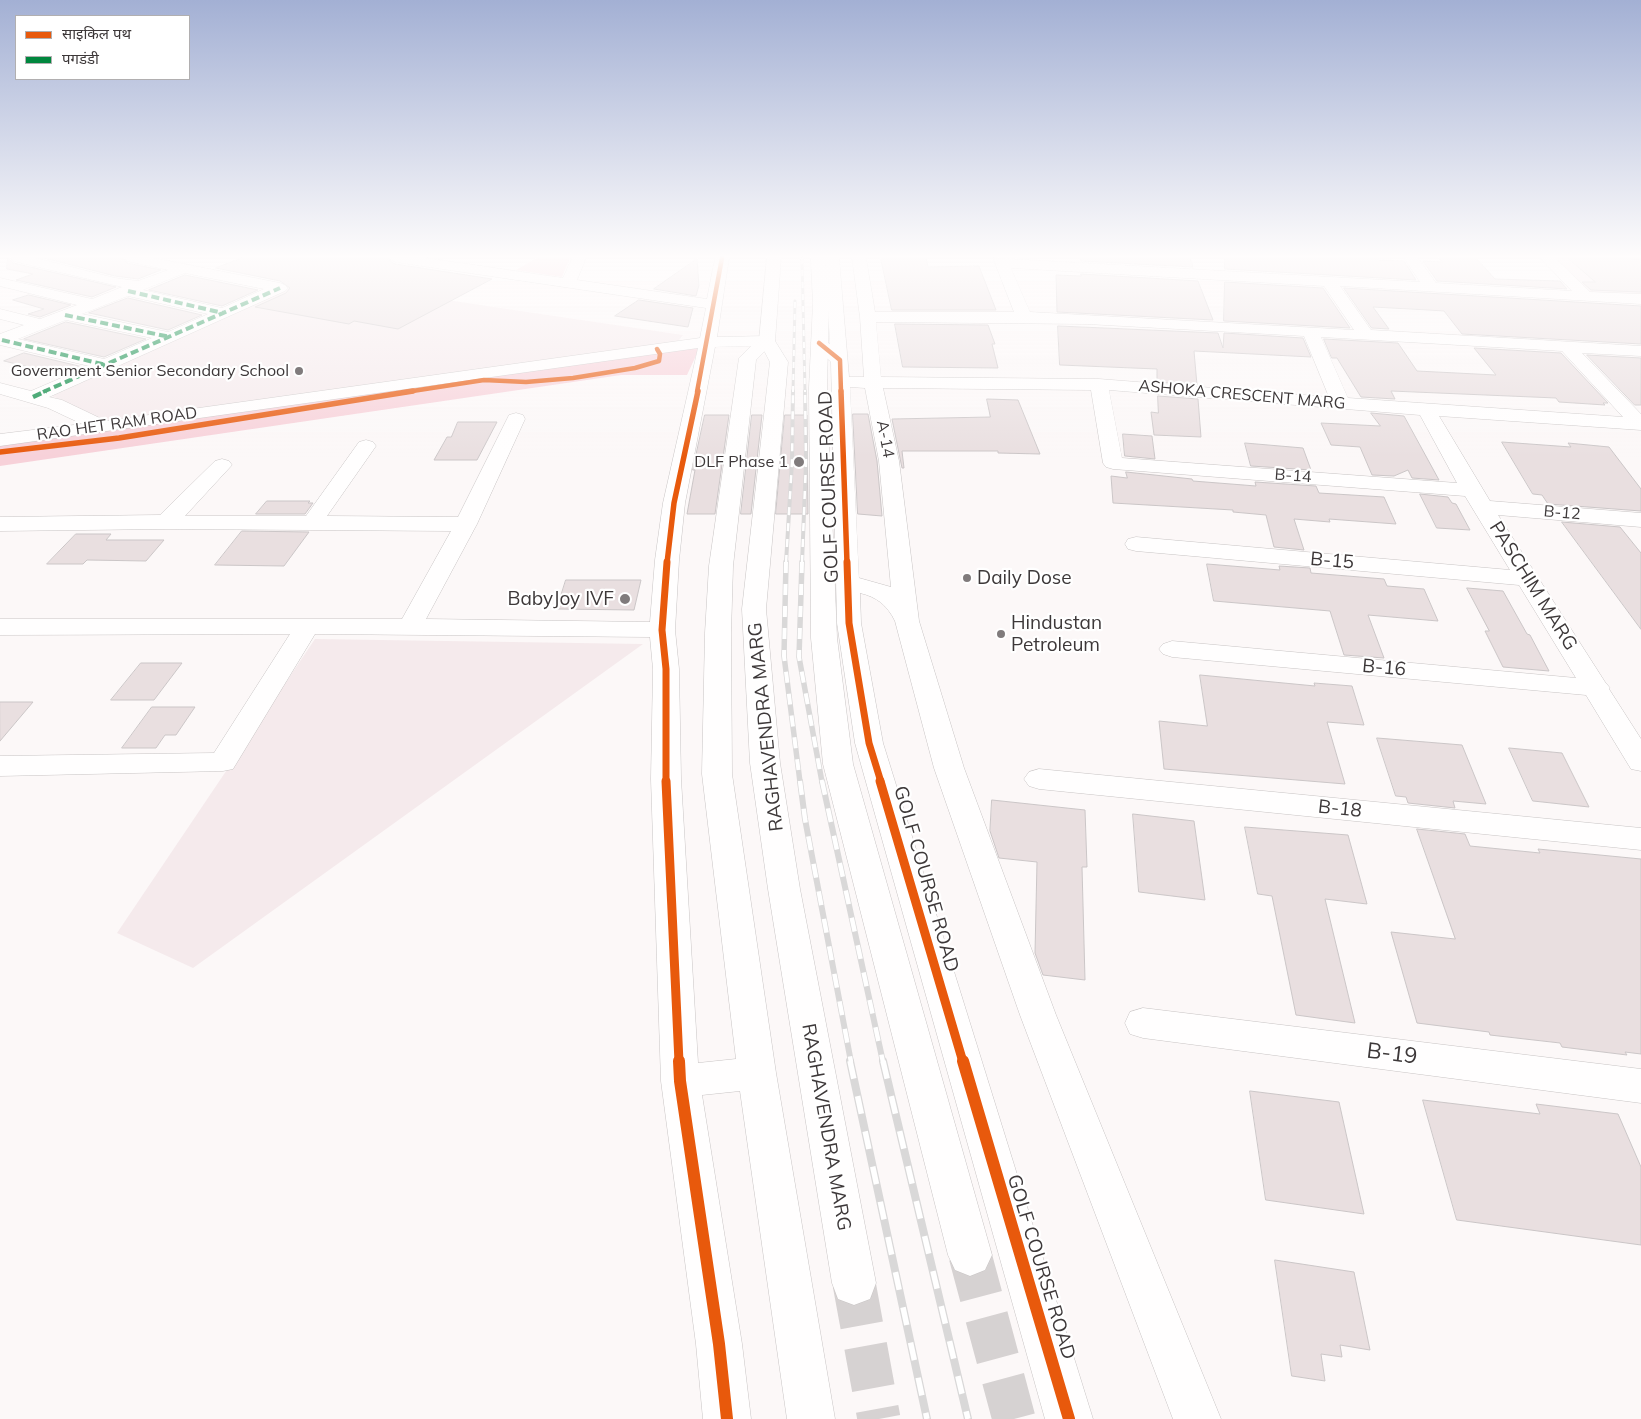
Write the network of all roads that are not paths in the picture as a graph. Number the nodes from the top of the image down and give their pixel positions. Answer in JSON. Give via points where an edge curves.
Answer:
{"nodes":[{"id":1,"x":40,"y":324,"type":"edge"},
{"id":2,"x":109,"y":324,"type":"edge"},
{"id":3,"x":198,"y":324,"type":"edge"},
{"id":4,"x":711,"y":324,"type":"edge"},
{"id":5,"x":768,"y":324,"type":"edge"},
{"id":6,"x":826,"y":324,"type":"edge"},
{"id":7,"x":833,"y":324,"type":"edge"},
{"id":8,"x":869,"y":324,"type":"edge"},
{"id":9,"x":1193,"y":324,"type":"edge"},
{"id":10,"x":1358,"y":324,"type":"edge"},
{"id":11,"x":1310,"y":332,"type":"junction"},
{"id":12,"x":1366,"y":335,"type":"junction"},
{"id":13,"x":170,"y":337,"type":"junction"},
{"id":14,"x":1,"y":340,"type":"edge"},
{"id":15,"x":767,"y":341,"type":"junction"},
{"id":16,"x":708,"y":342,"type":"junction"},
{"id":17,"x":1567,"y":347,"type":"junction"},
{"id":18,"x":1641,"y":351,"type":"edge"},
{"id":19,"x":834,"y":362,"type":"junction"},
{"id":20,"x":107,"y":365,"type":"junction"},
{"id":21,"x":873,"y":382,"type":"junction"},
{"id":22,"x":1099,"y":384,"type":"junction"},
{"id":23,"x":0,"y":388,"type":"edge"},
{"id":24,"x":33,"y":397,"type":"junction"},
{"id":25,"x":1341,"y":403,"type":"junction"},
{"id":26,"x":1426,"y":410,"type":"junction"},
{"id":27,"x":516,"y":418,"type":"dead end"},
{"id":28,"x":1640,"y":424,"type":"edge"},
{"id":29,"x":104,"y":427,"type":"junction"},
{"id":30,"x":0,"y":440,"type":"edge"},
{"id":31,"x":366,"y":446,"type":"dead end"},
{"id":32,"x":222,"y":464,"type":"dead end"},
{"id":33,"x":1478,"y":498,"type":"junction"},
{"id":34,"x":1641,"y":520,"type":"edge"},
{"id":35,"x":166,"y":522,"type":"junction"},
{"id":36,"x":312,"y":523,"type":"junction"},
{"id":37,"x":0,"y":524,"type":"edge"},
{"id":38,"x":466,"y":524,"type":"junction"},
{"id":39,"x":1136,"y":544,"type":"dead end"},
{"id":40,"x":1527,"y":578,"type":"junction"},
{"id":41,"x":848,"y":582,"type":"junction"},
{"id":42,"x":907,"y":621,"type":"junction"},
{"id":43,"x":307,"y":626,"type":"junction"},
{"id":44,"x":410,"y":626,"type":"junction"},
{"id":45,"x":0,"y":627,"type":"edge"},
{"id":46,"x":662,"y":630,"type":"junction"},
{"id":47,"x":1172,"y":649,"type":"dead end"},
{"id":48,"x":1596,"y":688,"type":"junction"},
{"id":49,"x":1636,"y":748,"type":"edge"},
{"id":50,"x":0,"y":766,"type":"edge"},
{"id":51,"x":1040,"y":779,"type":"dead end"},
{"id":52,"x":1641,"y":839,"type":"edge"},
{"id":53,"x":1144,"y":1023,"type":"dead end"},
{"id":54,"x":757,"y":1073,"type":"junction"},
{"id":55,"x":680,"y":1081,"type":"junction"},
{"id":56,"x":1641,"y":1086,"type":"edge"},
{"id":57,"x":970,"y":1256,"type":"tunnel mouth"},
{"id":58,"x":854,"y":1283,"type":"tunnel mouth"},
{"id":59,"x":1194,"y":1410,"type":"edge"},
{"id":60,"x":727,"y":1419,"type":"edge"},
{"id":61,"x":811,"y":1419,"type":"edge"},
{"id":62,"x":1069,"y":1419,"type":"edge"}],
"edges":[{"from":1,"to":14,"type":"street"},
{"from":2,"to":13,"type":"street"},
{"from":3,"to":13,"type":"street"},
{"from":4,"to":16,"type":"street"},
{"from":5,"to":15,"type":"street"},
{"from":6,"to":19,"type":"street"},
{"from":7,"to":19,"type":"street"},
{"from":8,"to":21,"type":"street","name":"A-14"},
{"from":9,"to":11,"type":"street"},
{"from":10,"to":12,"type":"street"},
{"from":11,"to":12,"type":"street"},
{"from":11,"to":25,"type":"street"},
{"from":12,"to":17,"type":"street"},
{"from":13,"to":20,"type":"street"},
{"from":14,"to":20,"type":"street"},
{"from":15,"to":16,"type":"street","name":"RAO HET RAM ROAD"},
{"from":15,"to":54,"type":"street","via":[[748,360],[726,521],[718,633],[717,774]]},
{"from":15,"to":58,"type":"street","name":"RAGHAVENDRA MARG","via":[[779,362],[754,609],[765,763]]},
{"from":16,"to":29,"type":"street","name":"RAO HET RAM ROAD"},
{"from":16,"to":46,"type":"street","via":[[674,502]]},
{"from":17,"to":18,"type":"street"},
{"from":17,"to":28,"type":"street"},
{"from":19,"to":21,"type":"street","name":"ASHOKA CRESCENT MARG"},
{"from":19,"to":41,"type":"street","name":"GOLF COURSE ROAD"},
{"from":19,"to":57,"type":"street","via":[[818,388],[824,638],[838,764]]},
{"from":20,"to":24,"type":"street"},
{"from":21,"to":22,"type":"street","name":"ASHOKA CRESCENT MARG"},
{"from":21,"to":42,"type":"street","name":"A-14","via":[[889,461]]},
{"from":22,"to":25,"type":"street","name":"ASHOKA CRESCENT MARG"},
{"from":22,"to":33,"type":"street","name":"B-14","via":[[1113,463]]},
{"from":23,"to":24,"type":"street"},
{"from":24,"to":29,"type":"street"},
{"from":25,"to":26,"type":"street","name":"ASHOKA CRESCENT MARG"},
{"from":26,"to":28,"type":"street","name":"ASHOKA CRESCENT MARG"},
{"from":26,"to":33,"type":"street","name":"PASCHIM MARG"},
{"from":27,"to":38,"type":"street"},
{"from":29,"to":30,"type":"street","name":"RAO HET RAM ROAD"},
{"from":31,"to":36,"type":"street"},
{"from":32,"to":35,"type":"street"},
{"from":33,"to":34,"type":"street","name":"B-12"},
{"from":33,"to":40,"type":"street","name":"PASCHIM MARG"},
{"from":35,"to":36,"type":"street"},
{"from":35,"to":37,"type":"street"},
{"from":36,"to":38,"type":"street"},
{"from":38,"to":44,"type":"street"},
{"from":39,"to":40,"type":"street","name":"B-15"},
{"from":40,"to":48,"type":"street","name":"PASCHIM MARG"},
{"from":41,"to":42,"type":"street","via":[[881,591],[898,603]]},
{"from":41,"to":62,"type":"street","name":"GOLF COURSE ROAD","via":[[849,623],[869,743]]},
{"from":42,"to":59,"type":"street","via":[[949,768],[1035,1006]]},
{"from":43,"to":44,"type":"street"},
{"from":43,"to":45,"type":"street"},
{"from":43,"to":50,"type":"street","via":[[222,762]]},
{"from":44,"to":46,"type":"street"},
{"from":46,"to":55,"type":"street"},
{"from":47,"to":48,"type":"street","name":"B-16"},
{"from":48,"to":49,"type":"street","name":"PASCHIM MARG"},
{"from":51,"to":52,"type":"street","name":"B-18"},
{"from":53,"to":56,"type":"street","name":"B-19"},
{"from":54,"to":55,"type":"street"},
{"from":54,"to":61,"type":"street"},
{"from":55,"to":60,"type":"street"}]}
